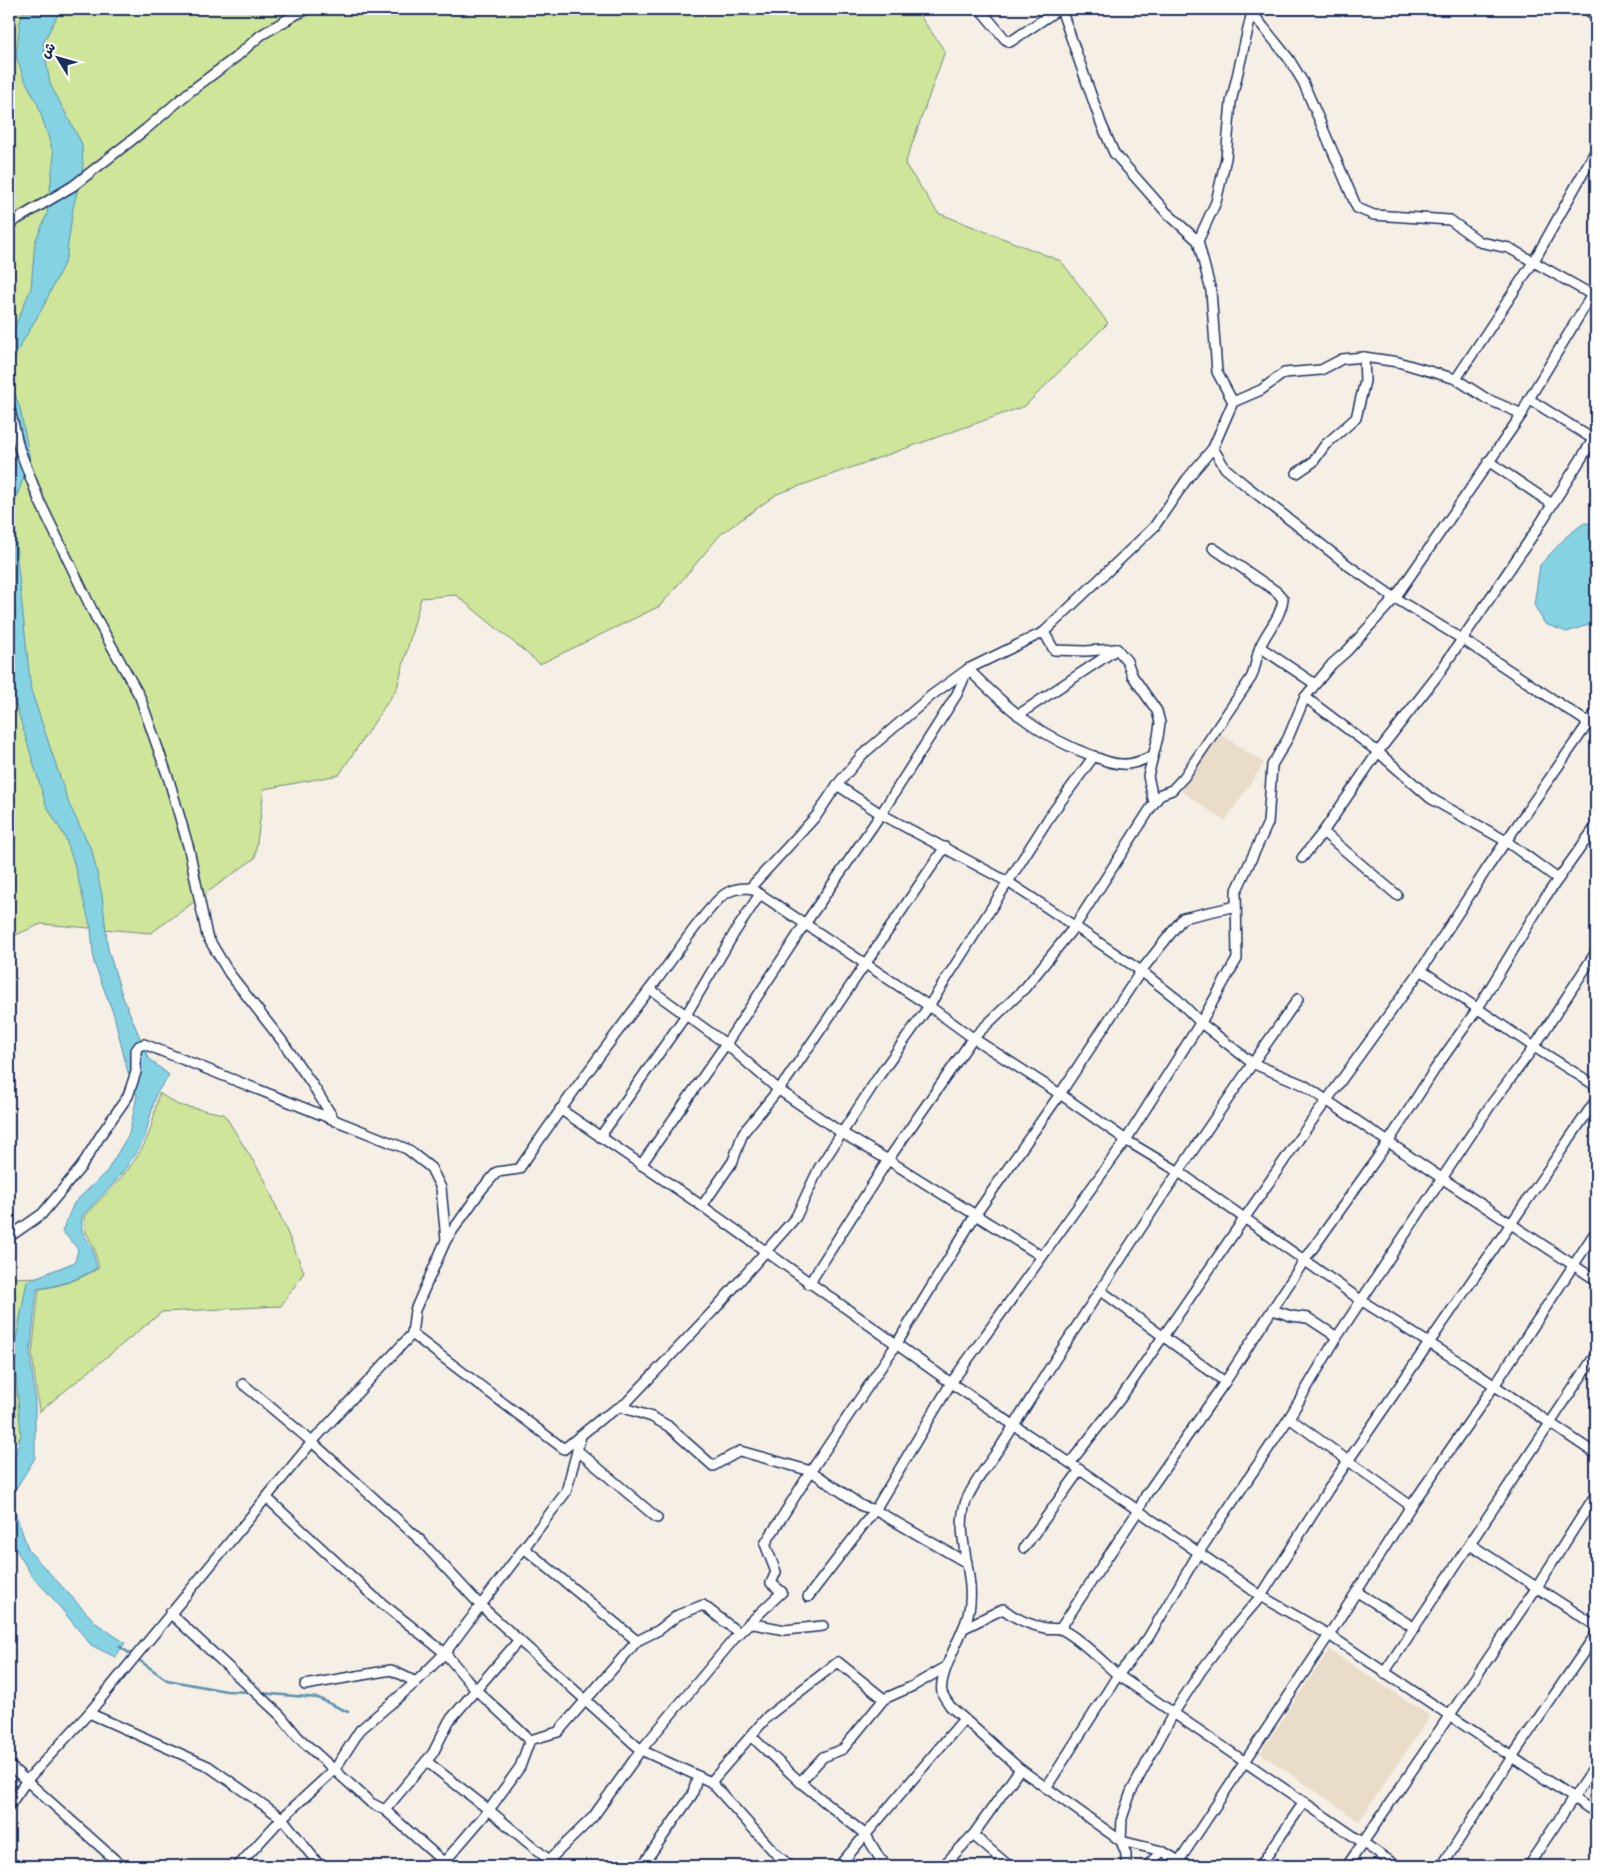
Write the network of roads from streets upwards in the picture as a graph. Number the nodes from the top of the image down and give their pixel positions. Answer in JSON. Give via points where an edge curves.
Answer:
{"nodes":[{"id":1,"x":308,"y":9,"type":"edge"},
{"id":2,"x":980,"y":9,"type":"edge"},
{"id":3,"x":1060,"y":9,"type":"edge"},
{"id":4,"x":1586,"y":9,"type":"edge"},
{"id":5,"x":1251,"y":10,"type":"edge"},
{"id":6,"x":1596,"y":16,"type":"edge"},
{"id":7,"x":1596,"y":150,"type":"edge"},
{"id":8,"x":9,"y":224,"type":"edge"},
{"id":9,"x":1198,"y":242,"type":"junction"},
{"id":10,"x":1534,"y":261,"type":"junction"},
{"id":11,"x":1595,"y":294,"type":"edge"},
{"id":12,"x":1364,"y":357,"type":"junction"},
{"id":13,"x":1456,"y":379,"type":"junction"},
{"id":14,"x":1529,"y":399,"type":"junction"},
{"id":15,"x":1233,"y":402,"type":"junction"},
{"id":16,"x":9,"y":406,"type":"edge"},
{"id":17,"x":1522,"y":414,"type":"junction"},
{"id":18,"x":1595,"y":439,"type":"edge"},
{"id":19,"x":1213,"y":448,"type":"junction"},
{"id":20,"x":1488,"y":461,"type":"junction"},
{"id":21,"x":1296,"y":473,"type":"dead end"},
{"id":22,"x":1552,"y":504,"type":"junction"},
{"id":23,"x":1213,"y":548,"type":"dead end"},
{"id":24,"x":1395,"y":598,"type":"junction"},
{"id":25,"x":1044,"y":632,"type":"junction"},
{"id":26,"x":1462,"y":639,"type":"junction"},
{"id":27,"x":1260,"y":647,"type":"junction"},
{"id":28,"x":1118,"y":648,"type":"junction"},
{"id":29,"x":968,"y":668,"type":"junction"},
{"id":30,"x":1315,"y":684,"type":"junction"},
{"id":31,"x":1305,"y":697,"type":"junction"},
{"id":32,"x":1596,"y":712,"type":"edge"},
{"id":33,"x":1018,"y":715,"type":"junction"},
{"id":34,"x":1592,"y":726,"type":"edge"},
{"id":35,"x":1378,"y":752,"type":"junction"},
{"id":36,"x":1094,"y":756,"type":"junction"},
{"id":37,"x":1152,"y":756,"type":"junction"},
{"id":38,"x":837,"y":785,"type":"junction"},
{"id":39,"x":1154,"y":802,"type":"junction"},
{"id":40,"x":881,"y":814,"type":"junction"},
{"id":41,"x":1596,"y":826,"type":"edge"},
{"id":42,"x":1323,"y":832,"type":"junction"},
{"id":43,"x":1506,"y":841,"type":"junction"},
{"id":44,"x":946,"y":847,"type":"junction"},
{"id":45,"x":1302,"y":858,"type":"dead end"},
{"id":46,"x":1558,"y":879,"type":"junction"},
{"id":47,"x":1008,"y":882,"type":"junction"},
{"id":48,"x":750,"y":888,"type":"junction"},
{"id":49,"x":760,"y":894,"type":"junction"},
{"id":50,"x":1397,"y":895,"type":"dead end"},
{"id":51,"x":1236,"y":906,"type":"junction"},
{"id":52,"x":805,"y":924,"type":"junction"},
{"id":53,"x":1075,"y":926,"type":"junction"},
{"id":54,"x":1596,"y":952,"type":"edge"},
{"id":55,"x":865,"y":964,"type":"junction"},
{"id":56,"x":1421,"y":970,"type":"junction"},
{"id":57,"x":1141,"y":971,"type":"junction"},
{"id":58,"x":650,"y":989,"type":"junction"},
{"id":59,"x":1298,"y":999,"type":"dead end"},
{"id":60,"x":929,"y":1006,"type":"junction"},
{"id":61,"x":1478,"y":1008,"type":"junction"},
{"id":62,"x":686,"y":1015,"type":"junction"},
{"id":63,"x":1200,"y":1022,"type":"junction"},
{"id":64,"x":973,"y":1038,"type":"junction"},
{"id":65,"x":726,"y":1044,"type":"junction"},
{"id":66,"x":1534,"y":1047,"type":"junction"},
{"id":67,"x":1252,"y":1063,"type":"junction"},
{"id":68,"x":1596,"y":1086,"type":"edge"},
{"id":69,"x":779,"y":1090,"type":"junction"},
{"id":70,"x":1060,"y":1094,"type":"junction"},
{"id":71,"x":1326,"y":1100,"type":"junction"},
{"id":72,"x":1596,"y":1100,"type":"edge"},
{"id":73,"x":560,"y":1109,"type":"junction"},
{"id":74,"x":334,"y":1120,"type":"junction"},
{"id":75,"x":842,"y":1132,"type":"junction"},
{"id":76,"x":600,"y":1137,"type":"junction"},
{"id":77,"x":1126,"y":1140,"type":"junction"},
{"id":78,"x":1389,"y":1141,"type":"junction"},
{"id":79,"x":888,"y":1160,"type":"junction"},
{"id":80,"x":642,"y":1164,"type":"junction"},
{"id":81,"x":1179,"y":1172,"type":"junction"},
{"id":82,"x":1443,"y":1179,"type":"junction"},
{"id":83,"x":702,"y":1206,"type":"junction"},
{"id":84,"x":976,"y":1214,"type":"junction"},
{"id":85,"x":1244,"y":1217,"type":"junction"},
{"id":86,"x":1511,"y":1223,"type":"junction"},
{"id":87,"x":1596,"y":1231,"type":"edge"},
{"id":88,"x":9,"y":1237,"type":"edge"},
{"id":89,"x":446,"y":1240,"type":"junction"},
{"id":90,"x":767,"y":1252,"type":"junction"},
{"id":91,"x":1041,"y":1256,"type":"junction"},
{"id":92,"x":1304,"y":1261,"type":"junction"},
{"id":93,"x":1574,"y":1265,"type":"junction"},
{"id":94,"x":1596,"y":1280,"type":"edge"},
{"id":95,"x":810,"y":1284,"type":"junction"},
{"id":96,"x":1100,"y":1290,"type":"junction"},
{"id":97,"x":1362,"y":1301,"type":"junction"},
{"id":98,"x":1273,"y":1310,"type":"junction"},
{"id":99,"x":412,"y":1334,"type":"junction"},
{"id":100,"x":1163,"y":1336,"type":"junction"},
{"id":101,"x":1337,"y":1337,"type":"junction"},
{"id":102,"x":1430,"y":1344,"type":"junction"},
{"id":103,"x":896,"y":1345,"type":"junction"},
{"id":104,"x":1596,"y":1354,"type":"edge"},
{"id":105,"x":1225,"y":1382,"type":"junction"},
{"id":106,"x":950,"y":1383,"type":"junction"},
{"id":107,"x":243,"y":1384,"type":"dead end"},
{"id":108,"x":1494,"y":1386,"type":"junction"},
{"id":109,"x":621,"y":1408,"type":"junction"},
{"id":110,"x":1289,"y":1418,"type":"junction"},
{"id":111,"x":1550,"y":1423,"type":"junction"},
{"id":112,"x":1014,"y":1426,"type":"junction"},
{"id":113,"x":581,"y":1436,"type":"junction"},
{"id":114,"x":312,"y":1442,"type":"junction"},
{"id":115,"x":577,"y":1450,"type":"junction"},
{"id":116,"x":1596,"y":1454,"type":"edge"},
{"id":117,"x":1349,"y":1460,"type":"junction"},
{"id":118,"x":1070,"y":1463,"type":"junction"},
{"id":119,"x":1080,"y":1470,"type":"junction"},
{"id":120,"x":811,"y":1471,"type":"junction"},
{"id":121,"x":1596,"y":1494,"type":"edge"},
{"id":122,"x":266,"y":1498,"type":"junction"},
{"id":123,"x":1411,"y":1506,"type":"junction"},
{"id":124,"x":876,"y":1510,"type":"junction"},
{"id":125,"x":1138,"y":1511,"type":"junction"},
{"id":126,"x":657,"y":1518,"type":"dead end"},
{"id":127,"x":1470,"y":1544,"type":"junction"},
{"id":128,"x":524,"y":1548,"type":"junction"},
{"id":129,"x":1024,"y":1548,"type":"dead end"},
{"id":130,"x":1199,"y":1552,"type":"junction"},
{"id":131,"x":967,"y":1563,"type":"junction"},
{"id":132,"x":1538,"y":1587,"type":"junction"},
{"id":133,"x":1356,"y":1592,"type":"junction"},
{"id":134,"x":1261,"y":1596,"type":"junction"},
{"id":135,"x":808,"y":1597,"type":"dead end"},
{"id":136,"x":481,"y":1606,"type":"junction"},
{"id":137,"x":170,"y":1613,"type":"junction"},
{"id":138,"x":749,"y":1623,"type":"junction"},
{"id":139,"x":822,"y":1626,"type":"dead end"},
{"id":140,"x":1596,"y":1626,"type":"edge"},
{"id":141,"x":964,"y":1628,"type":"junction"},
{"id":142,"x":1415,"y":1628,"type":"junction"},
{"id":143,"x":1060,"y":1629,"type":"junction"},
{"id":144,"x":739,"y":1633,"type":"junction"},
{"id":145,"x":1596,"y":1634,"type":"edge"},
{"id":146,"x":1329,"y":1635,"type":"junction"},
{"id":147,"x":519,"y":1640,"type":"junction"},
{"id":148,"x":637,"y":1641,"type":"junction"},
{"id":149,"x":446,"y":1653,"type":"junction"},
{"id":150,"x":946,"y":1667,"type":"junction"},
{"id":151,"x":1384,"y":1672,"type":"junction"},
{"id":152,"x":1118,"y":1675,"type":"junction"},
{"id":153,"x":416,"y":1682,"type":"junction"},
{"id":154,"x":305,"y":1685,"type":"dead end"},
{"id":155,"x":476,"y":1690,"type":"junction"},
{"id":156,"x":884,"y":1699,"type":"junction"},
{"id":157,"x":586,"y":1701,"type":"junction"},
{"id":158,"x":89,"y":1713,"type":"junction"},
{"id":159,"x":1174,"y":1714,"type":"junction"},
{"id":160,"x":1450,"y":1715,"type":"junction"},
{"id":161,"x":964,"y":1719,"type":"junction"},
{"id":162,"x":751,"y":1736,"type":"junction"},
{"id":163,"x":530,"y":1740,"type":"junction"},
{"id":164,"x":641,"y":1750,"type":"junction"},
{"id":165,"x":1512,"y":1756,"type":"junction"},
{"id":166,"x":426,"y":1761,"type":"junction"},
{"id":167,"x":1245,"y":1761,"type":"junction"},
{"id":168,"x":1596,"y":1764,"type":"edge"},
{"id":169,"x":9,"y":1766,"type":"edge"},
{"id":170,"x":335,"y":1769,"type":"junction"},
{"id":171,"x":1020,"y":1769,"type":"junction"},
{"id":172,"x":698,"y":1776,"type":"junction"},
{"id":173,"x":27,"y":1780,"type":"junction"},
{"id":174,"x":711,"y":1782,"type":"junction"},
{"id":175,"x":800,"y":1782,"type":"junction"},
{"id":176,"x":1046,"y":1788,"type":"junction"},
{"id":177,"x":1574,"y":1798,"type":"junction"},
{"id":178,"x":1304,"y":1802,"type":"junction"},
{"id":179,"x":9,"y":1806,"type":"edge"},
{"id":180,"x":385,"y":1810,"type":"junction"},
{"id":181,"x":489,"y":1810,"type":"junction"},
{"id":182,"x":1596,"y":1813,"type":"edge"},
{"id":183,"x":282,"y":1818,"type":"junction"},
{"id":184,"x":866,"y":1835,"type":"junction"},
{"id":185,"x":973,"y":1835,"type":"junction"},
{"id":186,"x":1121,"y":1842,"type":"junction"},
{"id":187,"x":1363,"y":1843,"type":"junction"},
{"id":188,"x":1162,"y":1851,"type":"junction"},
{"id":189,"x":549,"y":1864,"type":"edge"},
{"id":190,"x":1183,"y":1864,"type":"edge"},
{"id":191,"x":445,"y":1865,"type":"edge"},
{"id":192,"x":122,"y":1866,"type":"edge"},
{"id":193,"x":238,"y":1866,"type":"edge"},
{"id":194,"x":320,"y":1866,"type":"edge"},
{"id":195,"x":642,"y":1866,"type":"edge"},
{"id":196,"x":790,"y":1866,"type":"edge"},
{"id":197,"x":839,"y":1866,"type":"edge"},
{"id":198,"x":888,"y":1866,"type":"edge"},
{"id":199,"x":943,"y":1866,"type":"edge"},
{"id":200,"x":1009,"y":1866,"type":"edge"},
{"id":201,"x":1126,"y":1866,"type":"edge"},
{"id":202,"x":1147,"y":1866,"type":"edge"},
{"id":203,"x":1260,"y":1866,"type":"edge"},
{"id":204,"x":1347,"y":1866,"type":"edge"},
{"id":205,"x":1397,"y":1866,"type":"edge"},
{"id":206,"x":1442,"y":1866,"type":"edge"},
{"id":207,"x":1528,"y":1866,"type":"edge"}],
"edges":[{"from":1,"to":8,"type":"street","via":[[261,35],[73,186]]},
{"from":2,"to":3,"type":"street","via":[[1010,42]]},
{"from":3,"to":9,"type":"street","via":[[1114,153],[1166,212]]},
{"from":4,"to":6,"type":"street"},
{"from":5,"to":9,"type":"street","via":[[1231,102],[1226,158],[1216,202]]},
{"from":5,"to":10,"type":"street","via":[[1303,82],[1357,208],[1374,215],[1450,220],[1480,242],[1510,248]]},
{"from":7,"to":10,"type":"street"},
{"from":9,"to":15,"type":"street","via":[[1211,291],[1217,372]]},
{"from":10,"to":11,"type":"street"},
{"from":10,"to":13,"type":"street"},
{"from":11,"to":14,"type":"street"},
{"from":12,"to":13,"type":"street","via":[[1398,362]]},
{"from":12,"to":15,"type":"street","via":[[1342,359],[1322,370],[1284,373],[1261,390]]},
{"from":12,"to":21,"type":"street","via":[[1365,381],[1356,418],[1325,445],[1313,462]]},
{"from":13,"to":17,"type":"street","via":[[1487,399]]},
{"from":14,"to":17,"type":"street"},
{"from":14,"to":18,"type":"street"},
{"from":15,"to":19,"type":"street"},
{"from":16,"to":74,"type":"street","via":[[19,448],[39,500],[95,616],[140,697],[189,849],[207,936],[229,973],[282,1041]]},
{"from":17,"to":20,"type":"street"},
{"from":18,"to":22,"type":"street"},
{"from":19,"to":24,"type":"street","via":[[1225,468],[1244,484],[1331,553]]},
{"from":19,"to":25,"type":"street","via":[[1154,527]]},
{"from":20,"to":22,"type":"street"},
{"from":20,"to":24,"type":"street"},
{"from":22,"to":26,"type":"street"},
{"from":23,"to":27,"type":"street","via":[[1283,599],[1281,611]]},
{"from":24,"to":26,"type":"street"},
{"from":24,"to":30,"type":"street"},
{"from":25,"to":28,"type":"street","via":[[1054,650]]},
{"from":25,"to":29,"type":"street"},
{"from":26,"to":34,"type":"street"},
{"from":26,"to":35,"type":"street"},
{"from":27,"to":30,"type":"street"},
{"from":27,"to":39,"type":"street","via":[[1254,672],[1184,777]]},
{"from":28,"to":33,"type":"street"},
{"from":28,"to":37,"type":"street","via":[[1157,711],[1160,723]]},
{"from":29,"to":33,"type":"street"},
{"from":29,"to":38,"type":"street","via":[[862,755]]},
{"from":29,"to":40,"type":"street","via":[[957,694]]},
{"from":30,"to":31,"type":"street"},
{"from":31,"to":35,"type":"street"},
{"from":31,"to":51,"type":"street","via":[[1288,738],[1272,765],[1268,823],[1236,892]]},
{"from":32,"to":34,"type":"street"},
{"from":33,"to":36,"type":"street","via":[[1039,731]]},
{"from":34,"to":43,"type":"street"},
{"from":35,"to":42,"type":"street"},
{"from":35,"to":43,"type":"street","via":[[1430,798]]},
{"from":36,"to":37,"type":"street","via":[[1123,764]]},
{"from":36,"to":47,"type":"street","via":[[1050,816]]},
{"from":37,"to":39,"type":"street","via":[[1148,776]]},
{"from":38,"to":40,"type":"street"},
{"from":38,"to":48,"type":"street","via":[[817,815]]},
{"from":39,"to":53,"type":"street"},
{"from":40,"to":44,"type":"street"},
{"from":40,"to":52,"type":"street"},
{"from":41,"to":46,"type":"street"},
{"from":42,"to":45,"type":"street"},
{"from":42,"to":50,"type":"street"},
{"from":43,"to":46,"type":"street"},
{"from":43,"to":56,"type":"street"},
{"from":44,"to":47,"type":"street"},
{"from":44,"to":55,"type":"street"},
{"from":46,"to":61,"type":"street"},
{"from":47,"to":53,"type":"street"},
{"from":47,"to":60,"type":"street"},
{"from":48,"to":49,"type":"street"},
{"from":48,"to":58,"type":"street","via":[[730,890],[720,899]]},
{"from":49,"to":52,"type":"street"},
{"from":49,"to":62,"type":"street"},
{"from":51,"to":57,"type":"street","via":[[1183,918]]},
{"from":51,"to":63,"type":"street","via":[[1237,959]]},
{"from":52,"to":55,"type":"street"},
{"from":52,"to":65,"type":"street"},
{"from":53,"to":57,"type":"street"},
{"from":53,"to":64,"type":"street","via":[[1025,988]]},
{"from":54,"to":66,"type":"street"},
{"from":55,"to":60,"type":"street"},
{"from":55,"to":69,"type":"street"},
{"from":56,"to":61,"type":"street"},
{"from":56,"to":71,"type":"street"},
{"from":57,"to":63,"type":"street"},
{"from":57,"to":70,"type":"street"},
{"from":58,"to":62,"type":"street"},
{"from":58,"to":73,"type":"street"},
{"from":59,"to":67,"type":"street"},
{"from":60,"to":64,"type":"street"},
{"from":60,"to":75,"type":"street"},
{"from":61,"to":66,"type":"street"},
{"from":61,"to":78,"type":"street"},
{"from":62,"to":65,"type":"street"},
{"from":62,"to":76,"type":"street"},
{"from":63,"to":67,"type":"street"},
{"from":63,"to":77,"type":"street"},
{"from":64,"to":70,"type":"street"},
{"from":64,"to":79,"type":"street"},
{"from":65,"to":69,"type":"street"},
{"from":65,"to":80,"type":"street"},
{"from":66,"to":68,"type":"street"},
{"from":66,"to":82,"type":"street","via":[[1490,1106]]},
{"from":67,"to":71,"type":"street","via":[[1304,1085]]},
{"from":67,"to":81,"type":"street"},
{"from":69,"to":75,"type":"street"},
{"from":69,"to":83,"type":"street","via":[[743,1133],[733,1161]]},
{"from":70,"to":77,"type":"street"},
{"from":70,"to":84,"type":"street"},
{"from":71,"to":78,"type":"street"},
{"from":71,"to":85,"type":"street"},
{"from":72,"to":86,"type":"street"},
{"from":73,"to":76,"type":"street"},
{"from":73,"to":89,"type":"street","via":[[519,1169],[497,1172]]},
{"from":74,"to":88,"type":"street","via":[[144,1044],[136,1050],[136,1072],[128,1096],[81,1167],[42,1214]]},
{"from":74,"to":89,"type":"street","via":[[407,1149],[431,1168],[441,1188]]},
{"from":75,"to":79,"type":"street"},
{"from":75,"to":90,"type":"street","via":[[818,1168],[796,1217]]},
{"from":76,"to":80,"type":"street"},
{"from":77,"to":81,"type":"street"},
{"from":77,"to":91,"type":"street"},
{"from":78,"to":82,"type":"street"},
{"from":78,"to":92,"type":"street"},
{"from":79,"to":84,"type":"street"},
{"from":79,"to":95,"type":"street"},
{"from":80,"to":83,"type":"street"},
{"from":81,"to":85,"type":"street"},
{"from":81,"to":96,"type":"street"},
{"from":82,"to":86,"type":"street"},
{"from":82,"to":97,"type":"street"},
{"from":83,"to":90,"type":"street"},
{"from":84,"to":91,"type":"street"},
{"from":84,"to":103,"type":"street"},
{"from":85,"to":92,"type":"street"},
{"from":85,"to":100,"type":"street"},
{"from":86,"to":93,"type":"street"},
{"from":86,"to":102,"type":"street"},
{"from":87,"to":93,"type":"street"},
{"from":89,"to":99,"type":"street","via":[[415,1310]]},
{"from":90,"to":95,"type":"street"},
{"from":90,"to":109,"type":"street"},
{"from":91,"to":106,"type":"street"},
{"from":92,"to":97,"type":"street"},
{"from":92,"to":98,"type":"street"},
{"from":93,"to":94,"type":"street"},
{"from":93,"to":108,"type":"street"},
{"from":95,"to":103,"type":"street"},
{"from":96,"to":100,"type":"street"},
{"from":96,"to":112,"type":"street"},
{"from":97,"to":101,"type":"street"},
{"from":97,"to":102,"type":"street"},
{"from":98,"to":101,"type":"street","via":[[1308,1318]]},
{"from":98,"to":105,"type":"street"},
{"from":99,"to":113,"type":"street","via":[[564,1449]]},
{"from":99,"to":114,"type":"street"},
{"from":100,"to":105,"type":"street"},
{"from":100,"to":118,"type":"street","via":[[1120,1399]]},
{"from":101,"to":110,"type":"street"},
{"from":102,"to":108,"type":"street"},
{"from":102,"to":117,"type":"street"},
{"from":103,"to":106,"type":"street"},
{"from":103,"to":120,"type":"street"},
{"from":104,"to":111,"type":"street"},
{"from":105,"to":125,"type":"street"},
{"from":106,"to":112,"type":"street"},
{"from":106,"to":124,"type":"street"},
{"from":107,"to":114,"type":"street"},
{"from":108,"to":111,"type":"street"},
{"from":108,"to":123,"type":"street"},
{"from":109,"to":113,"type":"street","via":[[602,1418]]},
{"from":109,"to":120,"type":"street","via":[[652,1416],[668,1426],[713,1466],[740,1451]]},
{"from":110,"to":117,"type":"street"},
{"from":110,"to":130,"type":"street"},
{"from":111,"to":116,"type":"street"},
{"from":111,"to":127,"type":"street"},
{"from":112,"to":118,"type":"street"},
{"from":112,"to":131,"type":"street","via":[[966,1501],[963,1530]]},
{"from":113,"to":115,"type":"street"},
{"from":114,"to":122,"type":"street"},
{"from":114,"to":136,"type":"street","via":[[420,1540]]},
{"from":115,"to":126,"type":"street"},
{"from":115,"to":128,"type":"street","via":[[566,1492]]},
{"from":117,"to":123,"type":"street"},
{"from":117,"to":134,"type":"street"},
{"from":118,"to":119,"type":"street"},
{"from":119,"to":125,"type":"street"},
{"from":119,"to":129,"type":"street"},
{"from":120,"to":124,"type":"street","via":[[862,1506]]},
{"from":120,"to":138,"type":"street","via":[[765,1544],[776,1572],[771,1583],[782,1592]]},
{"from":121,"to":132,"type":"street"},
{"from":122,"to":137,"type":"street"},
{"from":122,"to":149,"type":"street","via":[[374,1597]]},
{"from":123,"to":133,"type":"street"},
{"from":124,"to":131,"type":"street"},
{"from":124,"to":135,"type":"street"},
{"from":125,"to":130,"type":"street"},
{"from":125,"to":143,"type":"street"},
{"from":127,"to":132,"type":"street"},
{"from":127,"to":142,"type":"street"},
{"from":128,"to":136,"type":"street"},
{"from":128,"to":148,"type":"street"},
{"from":130,"to":134,"type":"street"},
{"from":130,"to":152,"type":"street","via":[[1148,1638]]},
{"from":131,"to":141,"type":"street","via":[[971,1598]]},
{"from":132,"to":140,"type":"street"},
{"from":132,"to":160,"type":"street"},
{"from":133,"to":142,"type":"street"},
{"from":133,"to":146,"type":"street"},
{"from":134,"to":146,"type":"street"},
{"from":134,"to":159,"type":"street","via":[[1201,1671]]},
{"from":136,"to":147,"type":"street"},
{"from":136,"to":149,"type":"street"},
{"from":137,"to":158,"type":"street"},
{"from":137,"to":170,"type":"street"},
{"from":138,"to":139,"type":"street","via":[[784,1630]]},
{"from":138,"to":144,"type":"street"},
{"from":141,"to":143,"type":"street","via":[[1003,1609],[1017,1620]]},
{"from":141,"to":150,"type":"street"},
{"from":142,"to":151,"type":"street"},
{"from":143,"to":152,"type":"street"},
{"from":144,"to":148,"type":"street","via":[[703,1605],[678,1615]]},
{"from":144,"to":164,"type":"street"},
{"from":145,"to":165,"type":"street"},
{"from":146,"to":151,"type":"street"},
{"from":146,"to":167,"type":"street"},
{"from":147,"to":155,"type":"street"},
{"from":147,"to":157,"type":"street"},
{"from":148,"to":157,"type":"street"},
{"from":149,"to":153,"type":"street"},
{"from":149,"to":155,"type":"street"},
{"from":150,"to":156,"type":"street"},
{"from":150,"to":161,"type":"street","via":[[942,1692],[950,1706]]},
{"from":151,"to":160,"type":"street"},
{"from":152,"to":159,"type":"street"},
{"from":152,"to":176,"type":"street"},
{"from":153,"to":154,"type":"street","via":[[391,1670]]},
{"from":153,"to":170,"type":"street","via":[[360,1730]]},
{"from":155,"to":163,"type":"street"},
{"from":155,"to":166,"type":"street","via":[[449,1721]]},
{"from":156,"to":162,"type":"street","via":[[838,1662],[768,1716]]},
{"from":156,"to":175,"type":"street","via":[[843,1748],[823,1757]]},
{"from":157,"to":163,"type":"street","via":[[558,1732]]},
{"from":157,"to":164,"type":"street"},
{"from":158,"to":173,"type":"street"},
{"from":158,"to":183,"type":"street","via":[[208,1766]]},
{"from":159,"to":167,"type":"street"},
{"from":159,"to":186,"type":"street","via":[[1130,1792],[1122,1818]]},
{"from":160,"to":165,"type":"street"},
{"from":160,"to":187,"type":"street"},
{"from":161,"to":171,"type":"street"},
{"from":161,"to":184,"type":"street"},
{"from":162,"to":174,"type":"street"},
{"from":162,"to":175,"type":"street"},
{"from":163,"to":181,"type":"street","via":[[520,1767]]},
{"from":164,"to":172,"type":"street"},
{"from":164,"to":189,"type":"street","via":[[593,1817]]},
{"from":165,"to":177,"type":"street"},
{"from":165,"to":206,"type":"street"},
{"from":166,"to":180,"type":"street"},
{"from":166,"to":181,"type":"street"},
{"from":167,"to":178,"type":"street"},
{"from":167,"to":190,"type":"street","via":[[1183,1853]]},
{"from":168,"to":177,"type":"street"},
{"from":169,"to":173,"type":"street"},
{"from":170,"to":180,"type":"street","via":[[370,1803]]},
{"from":170,"to":183,"type":"street"},
{"from":171,"to":176,"type":"street"},
{"from":171,"to":185,"type":"street"},
{"from":172,"to":174,"type":"street"},
{"from":172,"to":195,"type":"street","via":[[692,1795]]},
{"from":173,"to":179,"type":"street"},
{"from":173,"to":192,"type":"street"},
{"from":174,"to":196,"type":"street"},
{"from":175,"to":184,"type":"street"},
{"from":176,"to":186,"type":"street"},
{"from":177,"to":182,"type":"street"},
{"from":177,"to":207,"type":"street"},
{"from":178,"to":187,"type":"street"},
{"from":178,"to":203,"type":"street"},
{"from":180,"to":191,"type":"street"},
{"from":181,"to":189,"type":"street"},
{"from":181,"to":191,"type":"street"},
{"from":183,"to":193,"type":"street"},
{"from":183,"to":194,"type":"street"},
{"from":184,"to":197,"type":"street"},
{"from":184,"to":198,"type":"street"},
{"from":185,"to":199,"type":"street"},
{"from":185,"to":200,"type":"street"},
{"from":186,"to":188,"type":"street"},
{"from":186,"to":201,"type":"street"},
{"from":187,"to":204,"type":"street"},
{"from":187,"to":205,"type":"street"},
{"from":188,"to":190,"type":"street"},
{"from":188,"to":202,"type":"street"}]}
